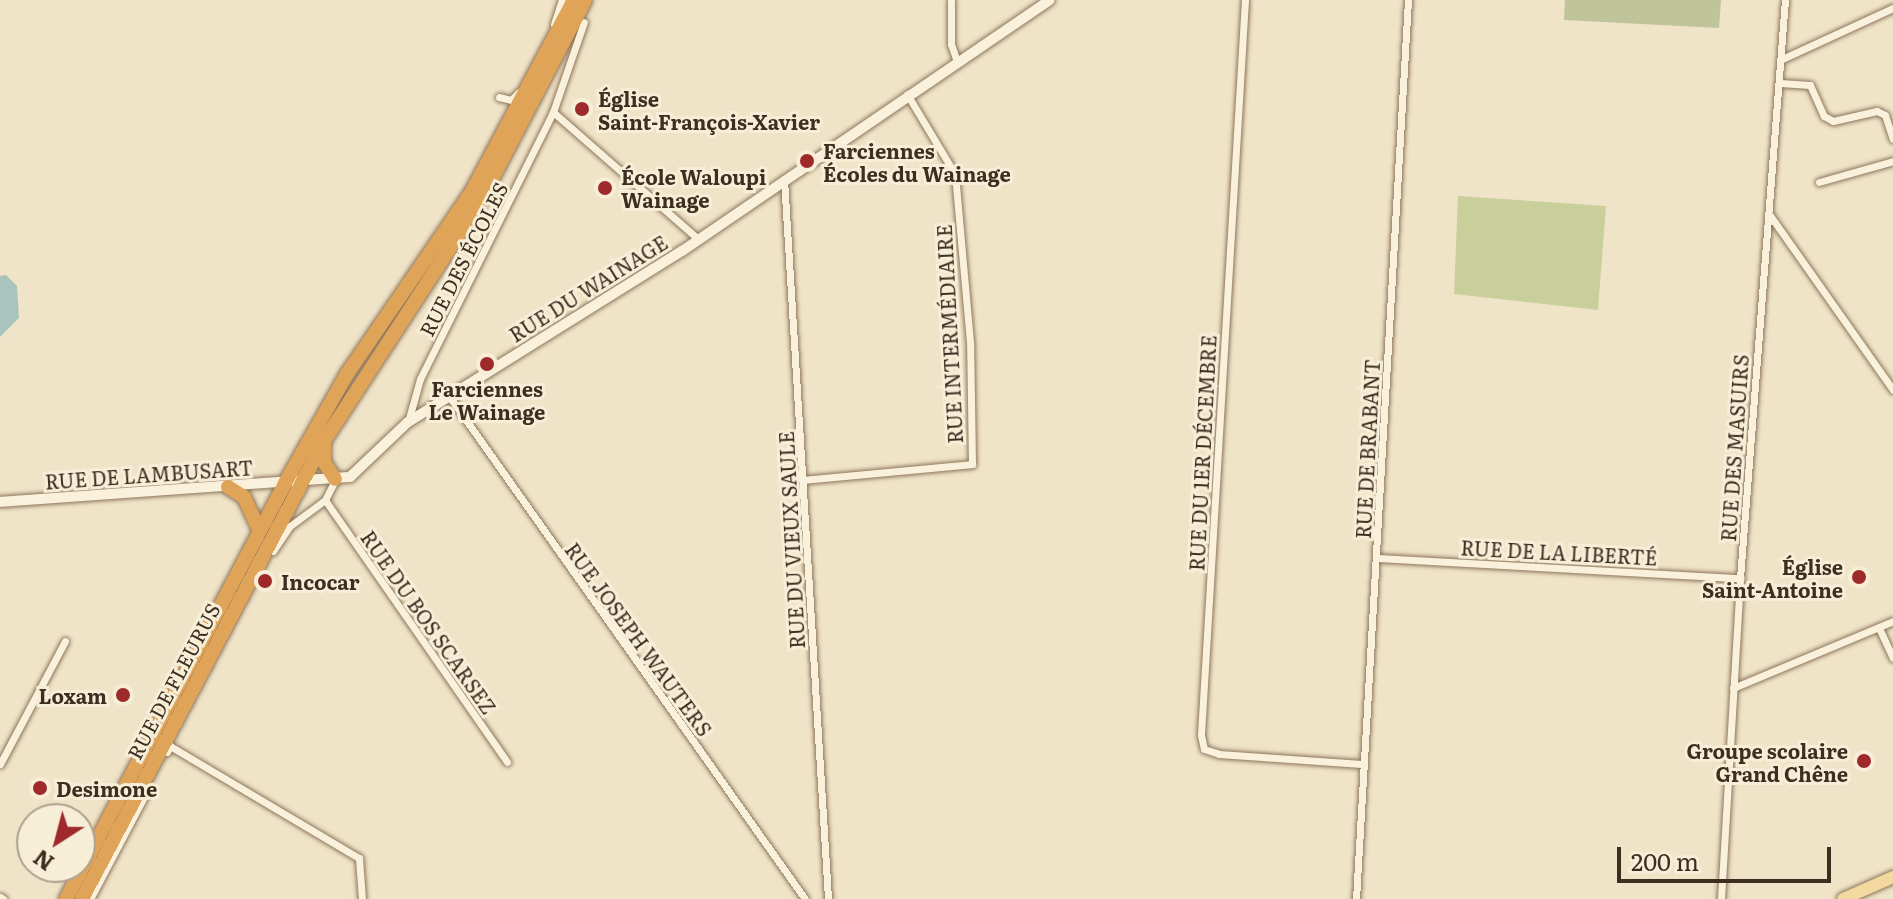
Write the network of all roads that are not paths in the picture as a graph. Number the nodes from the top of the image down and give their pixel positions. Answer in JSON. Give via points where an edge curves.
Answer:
{"nodes":[{"id":1,"x":562,"y":0,"type":"edge"},
{"id":2,"x":574,"y":0,"type":"edge"},
{"id":3,"x":585,"y":0,"type":"edge"},
{"id":4,"x":951,"y":0,"type":"edge"},
{"id":5,"x":1050,"y":0,"type":"edge"},
{"id":6,"x":1245,"y":0,"type":"edge"},
{"id":7,"x":1408,"y":0,"type":"edge"},
{"id":8,"x":1785,"y":0,"type":"edge"},
{"id":9,"x":1884,"y":0,"type":"edge"},
{"id":10,"x":1890,"y":8,"type":"edge"},
{"id":11,"x":584,"y":22,"type":"dead end"},
{"id":12,"x":1782,"y":59,"type":"junction"},
{"id":13,"x":957,"y":61,"type":"junction"},
{"id":14,"x":1780,"y":83,"type":"junction"},
{"id":15,"x":907,"y":94,"type":"junction"},
{"id":16,"x":499,"y":97,"type":"dead end"},
{"id":17,"x":553,"y":112,"type":"junction"},
{"id":18,"x":1893,"y":139,"type":"edge"},
{"id":19,"x":1893,"y":161,"type":"edge"},
{"id":20,"x":784,"y":179,"type":"junction"},
{"id":21,"x":1819,"y":182,"type":"dead end"},
{"id":22,"x":1769,"y":214,"type":"junction"},
{"id":23,"x":698,"y":239,"type":"junction"},
{"id":24,"x":1893,"y":390,"type":"edge"},
{"id":25,"x":449,"y":396,"type":"junction"},
{"id":26,"x":408,"y":422,"type":"junction"},
{"id":27,"x":324,"y":441,"type":"junction"},
{"id":28,"x":335,"y":479,"type":"junction"},
{"id":29,"x":803,"y":480,"type":"junction"},
{"id":30,"x":300,"y":482,"type":"junction"},
{"id":31,"x":285,"y":483,"type":"junction"},
{"id":32,"x":228,"y":487,"type":"junction"},
{"id":33,"x":325,"y":500,"type":"junction"},
{"id":34,"x":0,"y":502,"type":"edge"},
{"id":35,"x":259,"y":529,"type":"junction"},
{"id":36,"x":269,"y":556,"type":"dead end"},
{"id":37,"x":1377,"y":558,"type":"junction"},
{"id":38,"x":1740,"y":578,"type":"junction"},
{"id":39,"x":1893,"y":621,"type":"edge"},
{"id":40,"x":1879,"y":628,"type":"junction"},
{"id":41,"x":65,"y":641,"type":"dead end"},
{"id":42,"x":1893,"y":658,"type":"edge"},
{"id":43,"x":1733,"y":688,"type":"junction"},
{"id":44,"x":188,"y":694,"type":"junction"},
{"id":45,"x":170,"y":746,"type":"junction"},
{"id":46,"x":507,"y":762,"type":"dead end"},
{"id":47,"x":0,"y":764,"type":"edge"},
{"id":48,"x":1362,"y":764,"type":"junction"},
{"id":49,"x":1893,"y":877,"type":"edge"},
{"id":50,"x":66,"y":899,"type":"edge"},
{"id":51,"x":82,"y":899,"type":"edge"},
{"id":52,"x":90,"y":899,"type":"edge"},
{"id":53,"x":362,"y":899,"type":"edge"},
{"id":54,"x":805,"y":899,"type":"edge"},
{"id":55,"x":828,"y":899,"type":"edge"},
{"id":56,"x":1356,"y":899,"type":"edge"},
{"id":57,"x":1721,"y":899,"type":"edge"},
{"id":58,"x":1843,"y":899,"type":"edge"}],
"edges":[{"from":1,"to":16,"type":"street","via":[[517,96]]},
{"from":2,"to":31,"type":"highway","name":"RUE DE FLEURUS","via":[[471,193],[347,374]]},
{"from":3,"to":27,"type":"highway","name":"RUE DE FLEURUS","via":[[481,200]]},
{"from":4,"to":13,"type":"street","via":[[951,44]]},
{"from":5,"to":13,"type":"street","name":"RUE DU WAINAGE"},
{"from":6,"to":48,"type":"street","name":"RUE DU 1ER DÉCEMBRE","via":[[1201,735],[1204,749],[1219,754]]},
{"from":7,"to":37,"type":"street","name":"RUE DE BRABANT"},
{"from":8,"to":12,"type":"street","name":"RUE DES MASUIRS"},
{"from":9,"to":10,"type":"street"},
{"from":10,"to":12,"type":"street"},
{"from":11,"to":17,"type":"street","name":"RUE DES ÉCOLES"},
{"from":12,"to":14,"type":"street","name":"RUE DES MASUIRS"},
{"from":13,"to":15,"type":"street","name":"RUE DU WAINAGE"},
{"from":14,"to":18,"type":"street","via":[[1810,85],[1824,116],[1833,121],[1877,111],[1885,115]]},
{"from":14,"to":22,"type":"street","name":"RUE DES MASUIRS"},
{"from":15,"to":20,"type":"street","name":"RUE DU WAINAGE"},
{"from":15,"to":29,"type":"street","name":"RUE INTERMÉDIAIRE","via":[[955,174],[970,342],[972,464]]},
{"from":17,"to":23,"type":"street"},
{"from":17,"to":26,"type":"street","name":"RUE DES ÉCOLES","via":[[420,379]]},
{"from":19,"to":21,"type":"street"},
{"from":20,"to":23,"type":"street","name":"RUE DU WAINAGE"},
{"from":20,"to":29,"type":"street","name":"RUE DU VIEUX SAULE"},
{"from":22,"to":24,"type":"street"},
{"from":22,"to":38,"type":"street","name":"RUE DES MASUIRS"},
{"from":23,"to":25,"type":"street","name":"RUE DU WAINAGE"},
{"from":25,"to":26,"type":"street","name":"RUE DU WAINAGE"},
{"from":25,"to":54,"type":"street","name":"RUE JOSEPH WAUTERS"},
{"from":26,"to":28,"type":"street","name":"RUE DU WAINAGE","via":[[358,470]]},
{"from":27,"to":28,"type":"highway","via":[[324,462]]},
{"from":27,"to":30,"type":"highway","name":"RUE DE FLEURUS"},
{"from":28,"to":30,"type":"street","name":"RUE DU WAINAGE"},
{"from":28,"to":33,"type":"street"},
{"from":29,"to":55,"type":"street","name":"RUE DU VIEUX SAULE"},
{"from":30,"to":31,"type":"street","name":"RUE DE LAMBUSART"},
{"from":30,"to":44,"type":"highway","name":"RUE DE FLEURUS"},
{"from":31,"to":32,"type":"street","name":"RUE DE LAMBUSART"},
{"from":31,"to":35,"type":"highway","name":"RUE DE FLEURUS"},
{"from":32,"to":34,"type":"street","name":"RUE DE LAMBUSART"},
{"from":32,"to":35,"type":"highway","via":[[244,497]]},
{"from":33,"to":36,"type":"street","via":[[290,526]]},
{"from":33,"to":46,"type":"street","name":"RUE DU BOS SCARSEZ"},
{"from":35,"to":50,"type":"highway","name":"RUE DE FLEURUS"},
{"from":37,"to":38,"type":"street","name":"RUE DE LA LIBERTÉ"},
{"from":37,"to":48,"type":"street","name":"RUE DE BRABANT"},
{"from":38,"to":43,"type":"street","name":"RUE DES MASUIRS"},
{"from":39,"to":40,"type":"street"},
{"from":40,"to":42,"type":"street"},
{"from":40,"to":43,"type":"street"},
{"from":41,"to":47,"type":"street"},
{"from":43,"to":57,"type":"street","name":"RUE DES MASUIRS"},
{"from":44,"to":45,"type":"highway"},
{"from":44,"to":51,"type":"highway","name":"RUE DE FLEURUS"},
{"from":45,"to":52,"type":"street"},
{"from":45,"to":53,"type":"street","via":[[359,858]]},
{"from":48,"to":56,"type":"street","name":"RUE DE BRABANT"},
{"from":49,"to":58,"type":"main road"}]}
